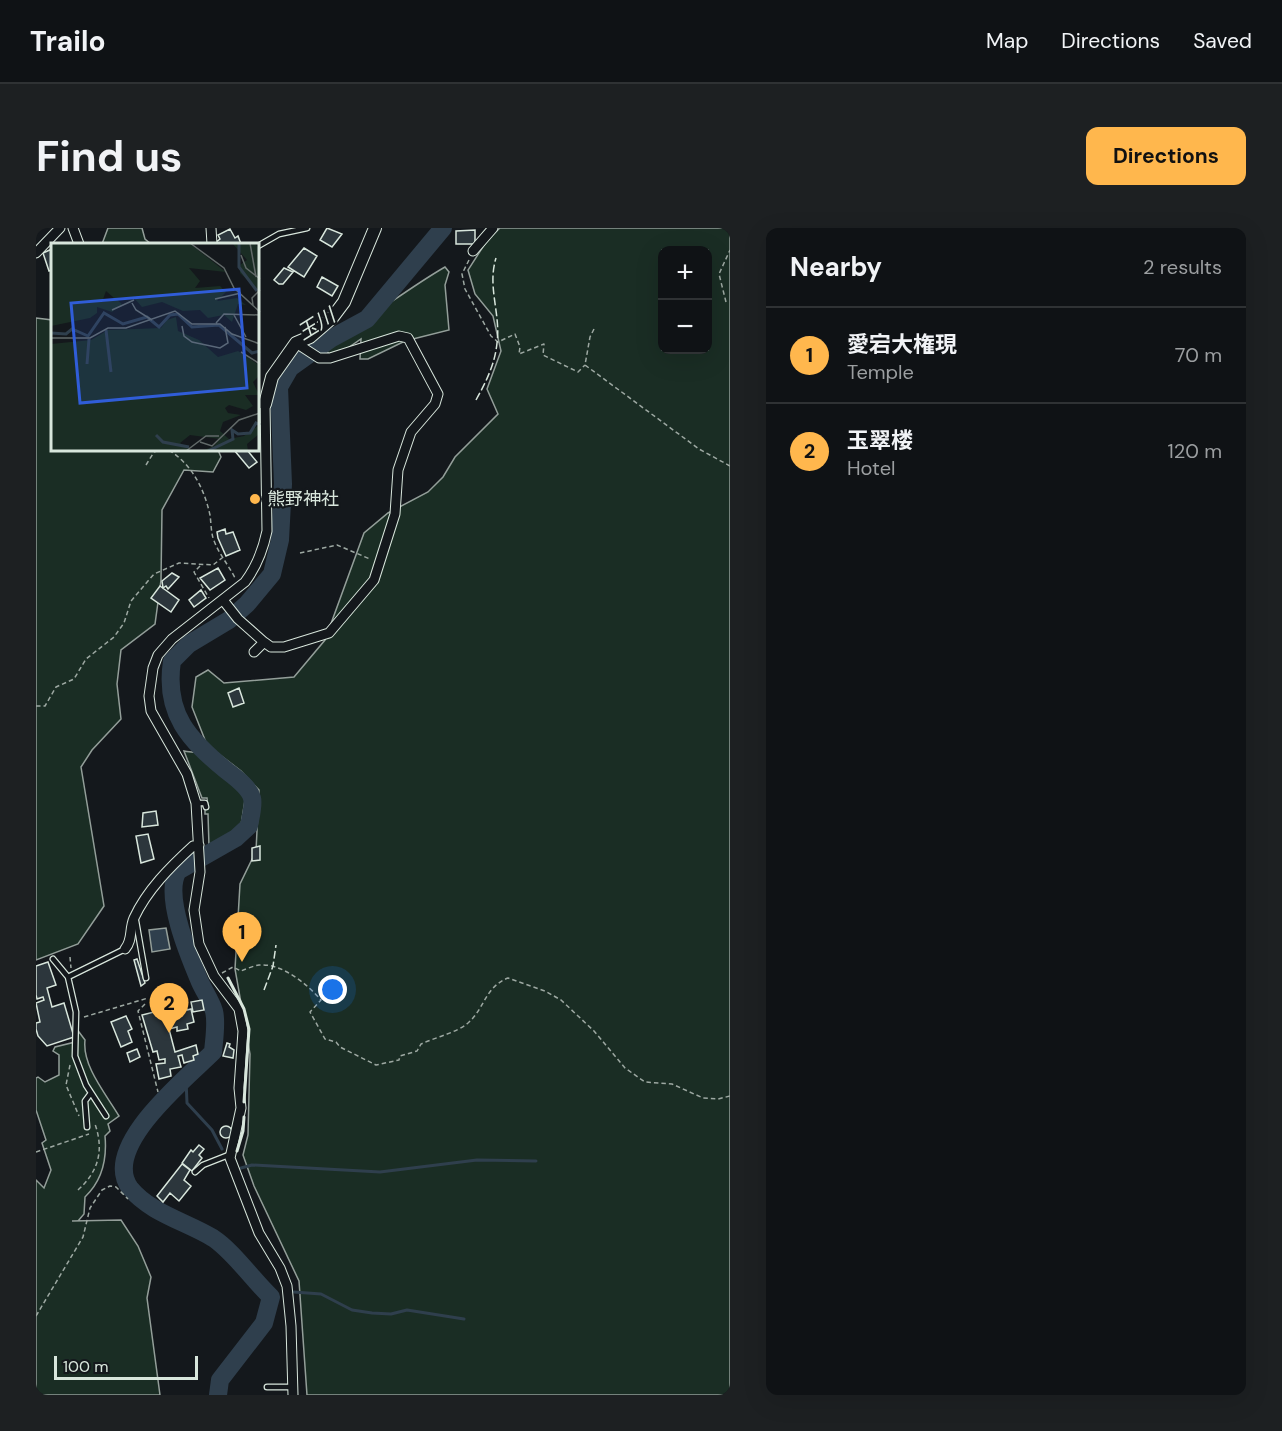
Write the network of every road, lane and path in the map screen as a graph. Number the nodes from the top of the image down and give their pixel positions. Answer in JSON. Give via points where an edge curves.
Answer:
{"nodes":[{"id":1,"x":60,"y":228,"type":"edge"},
{"id":2,"x":73,"y":228,"type":"edge"},
{"id":3,"x":211,"y":228,"type":"edge"},
{"id":4,"x":307,"y":228,"type":"edge"},
{"id":5,"x":375,"y":228,"type":"edge"},
{"id":6,"x":494,"y":228,"type":"edge"},
{"id":7,"x":79,"y":243,"type":"edge"},
{"id":8,"x":212,"y":243,"type":"edge"},
{"id":9,"x":260,"y":245,"type":"edge"},
{"id":10,"x":730,"y":250,"type":"edge"},
{"id":11,"x":473,"y":251,"type":"joint"},
{"id":12,"x":36,"y":253,"type":"edge"},
{"id":13,"x":726,"y":302,"type":"dead end"},
{"id":14,"x":594,"y":329,"type":"dead end"},
{"id":15,"x":300,"y":345,"type":"junction"},
{"id":16,"x":585,"y":365,"type":"junction"},
{"id":17,"x":261,"y":403,"type":"edge"},
{"id":18,"x":154,"y":452,"type":"edge"},
{"id":19,"x":171,"y":452,"type":"edge"},
{"id":20,"x":146,"y":465,"type":"dead end"},
{"id":21,"x":730,"y":466,"type":"edge"},
{"id":22,"x":300,"y":553,"type":"dead end"},
{"id":23,"x":222,"y":558,"type":"junction"},
{"id":24,"x":381,"y":563,"type":"junction"},
{"id":25,"x":201,"y":565,"type":"junction"},
{"id":26,"x":240,"y":587,"type":"junction"},
{"id":27,"x":223,"y":600,"type":"junction"},
{"id":28,"x":214,"y":606,"type":"junction"},
{"id":29,"x":264,"y":642,"type":"junction"},
{"id":30,"x":254,"y":652,"type":"dead end"},
{"id":31,"x":36,"y":706,"type":"edge"},
{"id":32,"x":196,"y":803,"type":"junction"},
{"id":33,"x":206,"y":807,"type":"dead end"},
{"id":34,"x":199,"y":847,"type":"junction"},
{"id":35,"x":135,"y":916,"type":"junction"},
{"id":36,"x":125,"y":949,"type":"joint"},
{"id":37,"x":70,"y":957,"type":"dead end"},
{"id":38,"x":53,"y":959,"type":"dead end"},
{"id":39,"x":233,"y":968,"type":"dead end"},
{"id":40,"x":70,"y":976,"type":"junction"},
{"id":41,"x":146,"y":978,"type":"dead end"},
{"id":42,"x":148,"y":998,"type":"dead end"},
{"id":43,"x":145,"y":1004,"type":"dead end"},
{"id":44,"x":77,"y":1018,"type":"junction"},
{"id":45,"x":75,"y":1056,"type":"junction"},
{"id":46,"x":158,"y":1092,"type":"dead end"},
{"id":47,"x":91,"y":1093,"type":"junction"},
{"id":48,"x":730,"y":1096,"type":"edge"},
{"id":49,"x":86,"y":1109,"type":"junction"},
{"id":50,"x":106,"y":1116,"type":"dead end"},
{"id":51,"x":87,"y":1126,"type":"junction"},
{"id":52,"x":36,"y":1152,"type":"edge"},
{"id":53,"x":231,"y":1154,"type":"junction"},
{"id":54,"x":195,"y":1172,"type":"dead end"},
{"id":55,"x":78,"y":1190,"type":"dead end"},
{"id":56,"x":128,"y":1199,"type":"dead end"},
{"id":57,"x":36,"y":1316,"type":"edge"},
{"id":58,"x":267,"y":1387,"type":"dead end"},
{"id":59,"x":293,"y":1391,"type":"edge"}],
"edges":[{"from":1,"to":12,"type":"street"},
{"from":2,"to":7,"type":"street"},
{"from":3,"to":8,"type":"street"},
{"from":4,"to":9,"type":"lane","via":[[279,234]]},
{"from":5,"to":15,"type":"street","via":[[344,302],[332,318]]},
{"from":6,"to":11,"type":"street"},
{"from":10,"to":13,"type":"path","via":[[718,274]]},
{"from":11,"to":16,"type":"path","via":[[462,274],[465,289],[491,336],[498,342],[515,334],[519,354],[544,344],[543,355],[550,360],[578,372]]},
{"from":14,"to":16,"type":"path"},
{"from":15,"to":17,"type":"street","via":[[272,376]]},
{"from":15,"to":24,"type":"street","via":[[319,358],[330,358],[402,336],[412,341],[438,389],[438,400],[415,425],[398,470],[395,514]]},
{"from":16,"to":21,"type":"path","via":[[699,449]]},
{"from":17,"to":26,"type":"street","via":[[267,531],[254,570]]},
{"from":18,"to":20,"type":"path"},
{"from":19,"to":23,"type":"path","via":[[197,476],[210,514],[212,536]]},
{"from":22,"to":24,"type":"path","via":[[337,545]]},
{"from":23,"to":25,"type":"path","via":[[213,565]]},
{"from":23,"to":26,"type":"path"},
{"from":24,"to":29,"type":"street","via":[[374,580],[333,630],[284,647],[271,648]]},
{"from":25,"to":28,"type":"path","via":[[194,572]]},
{"from":25,"to":31,"type":"path","via":[[179,563],[154,574],[131,601],[124,623],[114,637],[86,659],[74,679],[56,687],[45,706]]},
{"from":26,"to":27,"type":"street"},
{"from":27,"to":28,"type":"street"},
{"from":27,"to":29,"type":"street"},
{"from":28,"to":32,"type":"street","via":[[171,639],[159,655],[150,684],[151,711],[187,774]]},
{"from":29,"to":30,"type":"street"},
{"from":32,"to":33,"type":"lane","via":[[205,803]]},
{"from":32,"to":34,"type":"street"},
{"from":34,"to":35,"type":"street","via":[[192,846],[162,875]]},
{"from":34,"to":53,"type":"street","via":[[194,910],[199,944],[214,976],[239,1009],[243,1031],[241,1108]]},
{"from":35,"to":36,"type":"street"},
{"from":35,"to":41,"type":"lane"},
{"from":36,"to":40,"type":"lane"},
{"from":37,"to":40,"type":"path"},
{"from":38,"to":40,"type":"lane"},
{"from":39,"to":48,"type":"path","via":[[241,971],[259,965],[273,966],[299,979],[321,1000],[310,1012],[321,1035],[376,1065],[399,1060],[400,1056],[417,1051],[421,1044],[466,1025],[492,987],[508,978],[561,1000],[625,1068],[645,1082],[672,1084],[703,1098]]},
{"from":40,"to":44,"type":"lane"},
{"from":42,"to":44,"type":"path"},
{"from":43,"to":46,"type":"path","via":[[138,1011]]},
{"from":44,"to":45,"type":"lane"},
{"from":45,"to":47,"type":"lane"},
{"from":45,"to":51,"type":"path","via":[[66,1073],[66,1085],[72,1104]]},
{"from":47,"to":49,"type":"lane","via":[[85,1101]]},
{"from":47,"to":50,"type":"lane"},
{"from":49,"to":51,"type":"lane"},
{"from":49,"to":55,"type":"path","via":[[96,1126],[100,1156]]},
{"from":51,"to":52,"type":"path","via":[[89,1135]]},
{"from":53,"to":54,"type":"lane"},
{"from":53,"to":59,"type":"street","via":[[259,1233],[287,1286]]},
{"from":56,"to":57,"type":"path","via":[[116,1187],[102,1190],[90,1208],[83,1237]]},
{"from":58,"to":59,"type":"lane"}]}
